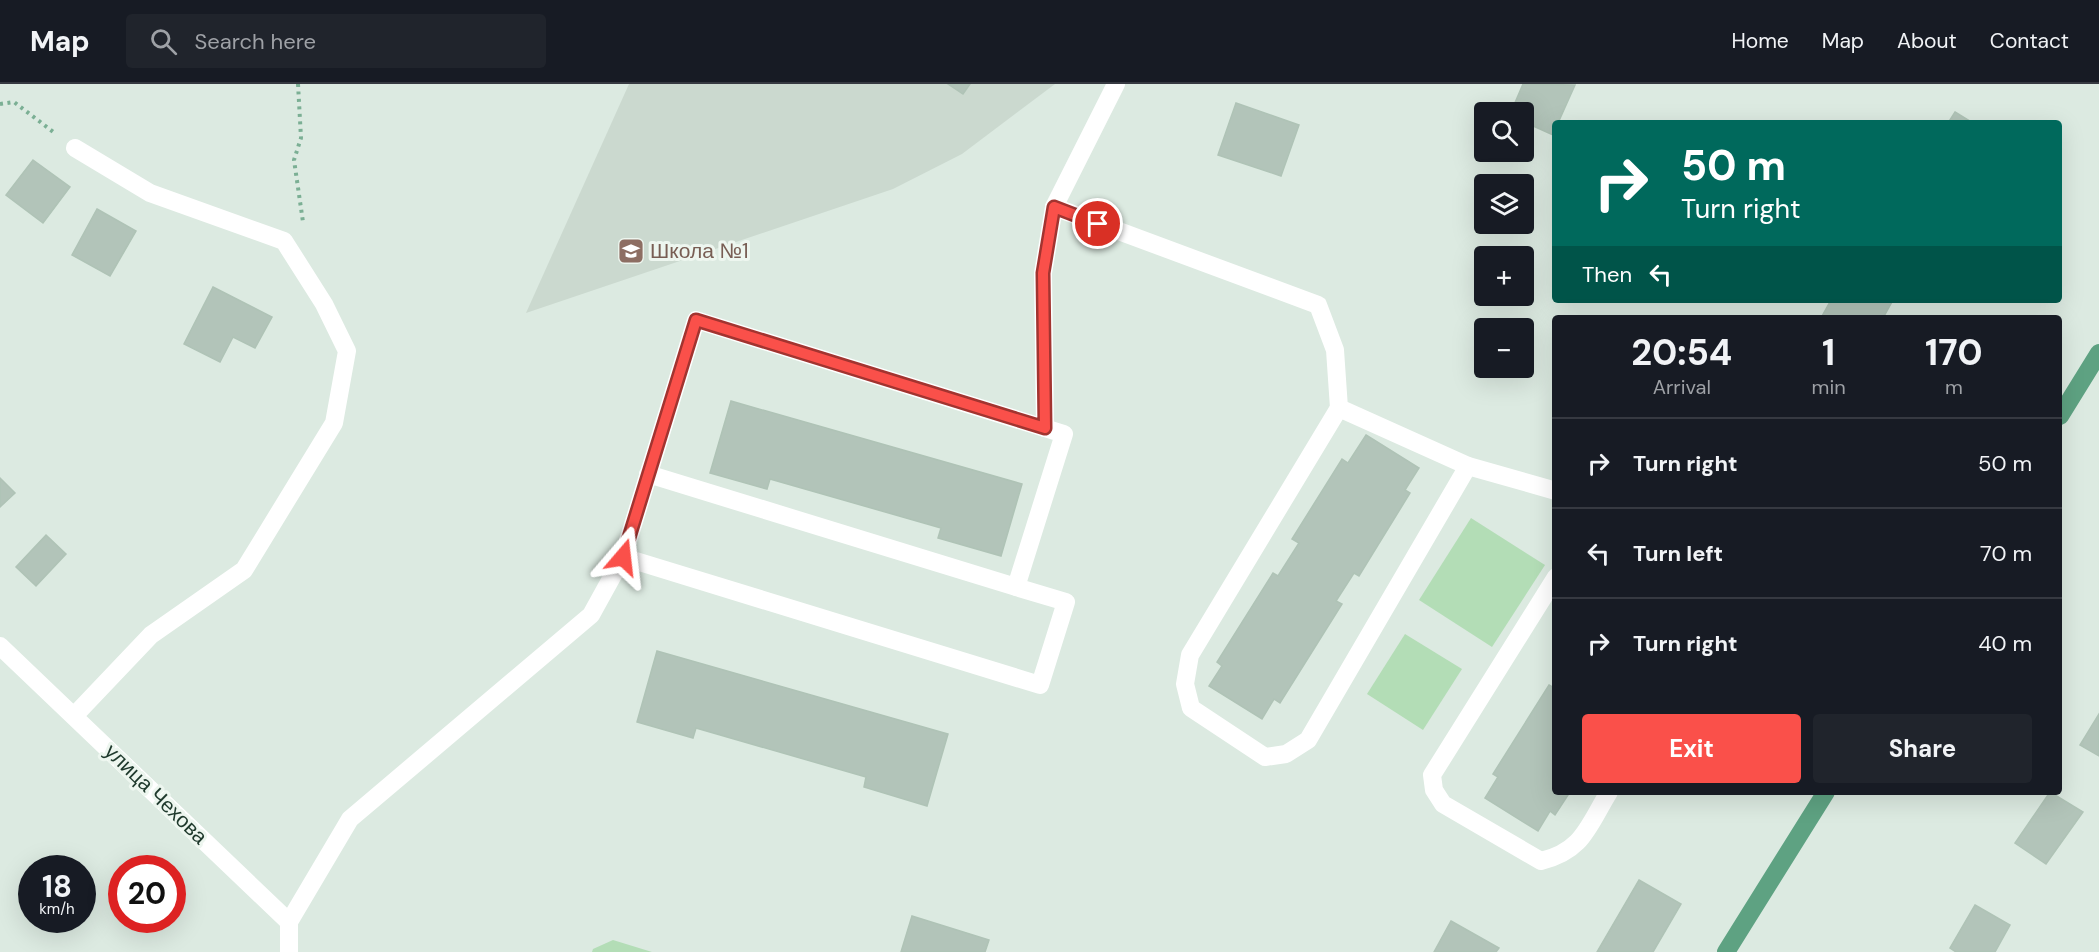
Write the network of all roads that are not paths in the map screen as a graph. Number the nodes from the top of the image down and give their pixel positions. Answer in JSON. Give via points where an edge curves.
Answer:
{"nodes":[{"id":1,"x":1116,"y":84,"type":"edge"},
{"id":2,"x":75,"y":148,"type":"road end"},
{"id":3,"x":1054,"y":207,"type":"junction"},
{"id":4,"x":2099,"y":352,"type":"edge"},
{"id":5,"x":1339,"y":408,"type":"junction"},
{"id":6,"x":2062,"y":413,"type":"edge"},
{"id":7,"x":1045,"y":428,"type":"junction"},
{"id":8,"x":1468,"y":466,"type":"junction"},
{"id":9,"x":648,"y":474,"type":"junction"},
{"id":10,"x":1552,"y":490,"type":"edge"},
{"id":11,"x":623,"y":557,"type":"junction"},
{"id":12,"x":1552,"y":583,"type":"edge"},
{"id":13,"x":1016,"y":587,"type":"junction"},
{"id":14,"x":0,"y":646,"type":"edge"},
{"id":15,"x":74,"y":716,"type":"junction"},
{"id":16,"x":1607,"y":795,"type":"edge"},
{"id":17,"x":1824,"y":795,"type":"edge"},
{"id":18,"x":289,"y":922,"type":"junction"},
{"id":19,"x":289,"y":952,"type":"edge"},
{"id":20,"x":1726,"y":952,"type":"edge"}],
"edges":[{"from":1,"to":3,"type":"street"},
{"from":2,"to":15,"type":"street","via":[[150,193],[284,241],[324,304],[347,351],[334,423],[244,570],[151,635]]},
{"from":3,"to":5,"type":"street","via":[[1318,305],[1335,350]]},
{"from":3,"to":7,"type":"street","via":[[1043,273]]},
{"from":4,"to":6,"type":"main road"},
{"from":5,"to":8,"type":"street"},
{"from":5,"to":8,"type":"street","via":[[1190,655],[1185,684],[1191,708],[1265,757],[1286,754],[1308,740]]},
{"from":7,"to":9,"type":"street","via":[[696,320]]},
{"from":7,"to":13,"type":"street","via":[[1064,434]]},
{"from":8,"to":10,"type":"street"},
{"from":9,"to":11,"type":"street"},
{"from":9,"to":13,"type":"street"},
{"from":11,"to":13,"type":"street","via":[[1040,685],[1066,602]]},
{"from":11,"to":18,"type":"street","via":[[591,615],[350,819]]},
{"from":12,"to":16,"type":"street","via":[[1432,775],[1434,790],[1443,804],[1541,861],[1577,845]]},
{"from":14,"to":15,"type":"street","name":"улица Чехова"},
{"from":15,"to":18,"type":"street","name":"улица Чехова"},
{"from":17,"to":20,"type":"main road"},
{"from":18,"to":19,"type":"street"}]}
